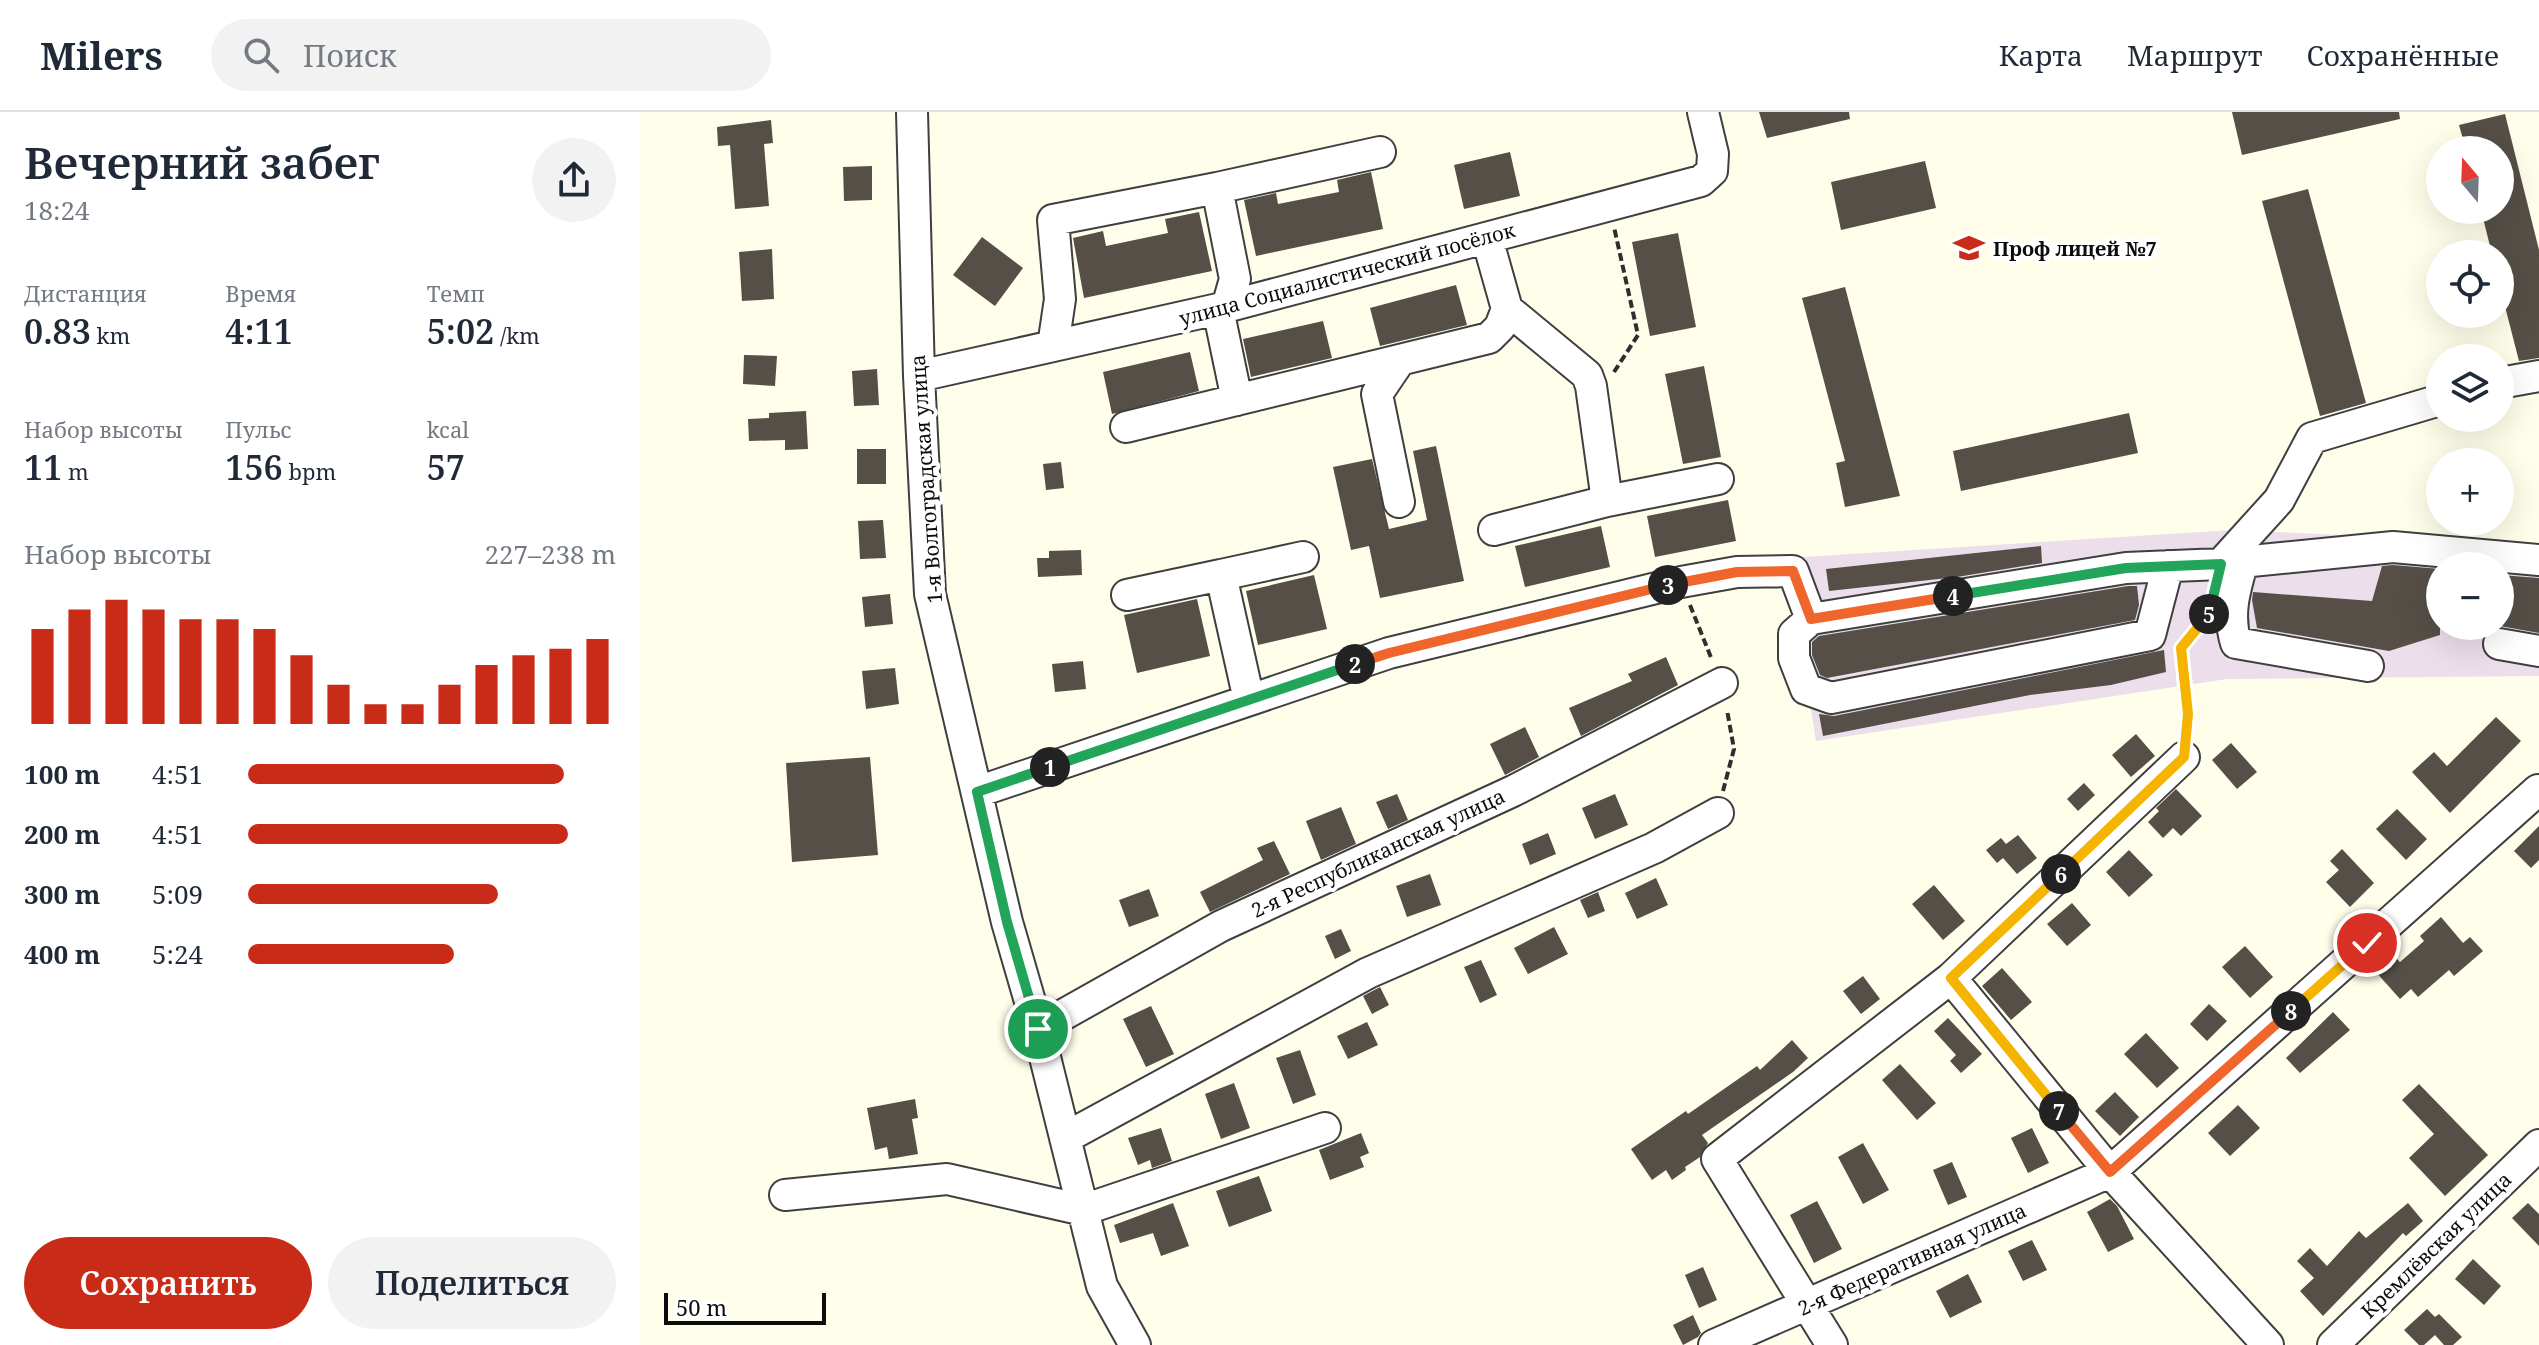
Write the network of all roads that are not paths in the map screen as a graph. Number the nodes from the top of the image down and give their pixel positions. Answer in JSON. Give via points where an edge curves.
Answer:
{"nodes":[{"id":1,"x":912,"y":112,"type":"edge"},
{"id":2,"x":1703,"y":112,"type":"edge"},
{"id":3,"x":1380,"y":152,"type":"dead end"},
{"id":4,"x":1217,"y":188,"type":"junction"},
{"id":5,"x":1487,"y":238,"type":"junction"},
{"id":6,"x":1222,"y":308,"type":"junction"},
{"id":7,"x":1507,"y":309,"type":"junction"},
{"id":8,"x":1053,"y":346,"type":"junction"},
{"id":9,"x":1400,"y":360,"type":"junction"},
{"id":10,"x":919,"y":376,"type":"junction"},
{"id":11,"x":2539,"y":376,"type":"edge"},
{"id":12,"x":2514,"y":380,"type":"edge"},
{"id":13,"x":1237,"y":400,"type":"junction"},
{"id":14,"x":2426,"y":404,"type":"edge"},
{"id":15,"x":1126,"y":427,"type":"dead end"},
{"id":16,"x":1718,"y":479,"type":"dead end"},
{"id":17,"x":1607,"y":501,"type":"junction"},
{"id":18,"x":1399,"y":502,"type":"dead end"},
{"id":19,"x":1494,"y":530,"type":"dead end"},
{"id":20,"x":1303,"y":557,"type":"dead end"},
{"id":21,"x":2539,"y":560,"type":"edge"},
{"id":22,"x":2232,"y":563,"type":"junction"},
{"id":23,"x":2168,"y":566,"type":"junction"},
{"id":24,"x":1221,"y":575,"type":"junction"},
{"id":25,"x":1127,"y":595,"type":"dead end"},
{"id":26,"x":1811,"y":619,"type":"junction"},
{"id":27,"x":2499,"y":644,"type":"dead end"},
{"id":28,"x":2539,"y":651,"type":"edge"},
{"id":29,"x":2368,"y":666,"type":"dead end"},
{"id":30,"x":1722,"y":683,"type":"dead end"},
{"id":31,"x":1249,"y":700,"type":"junction"},
{"id":32,"x":2184,"y":757,"type":"road end"},
{"id":33,"x":2538,"y":790,"type":"edge"},
{"id":34,"x":977,"y":792,"type":"junction"},
{"id":35,"x":1718,"y":813,"type":"dead end"},
{"id":36,"x":1951,"y":978,"type":"junction"},
{"id":37,"x":1038,"y":1029,"type":"junction"},
{"id":38,"x":1325,"y":1128,"type":"dead end"},
{"id":39,"x":1065,"y":1138,"type":"junction"},
{"id":40,"x":2539,"y":1145,"type":"edge"},
{"id":41,"x":2110,"y":1172,"type":"junction"},
{"id":42,"x":785,"y":1195,"type":"dead end"},
{"id":43,"x":1083,"y":1210,"type":"junction"},
{"id":44,"x":1806,"y":1305,"type":"junction"},
{"id":45,"x":1135,"y":1345,"type":"edge"},
{"id":46,"x":1714,"y":1345,"type":"edge"},
{"id":47,"x":1832,"y":1345,"type":"edge"},
{"id":48,"x":2268,"y":1345,"type":"edge"},
{"id":49,"x":2333,"y":1345,"type":"edge"}],
"edges":[{"from":1,"to":10,"type":"street","name":"1-я Волгоградская улица"},
{"from":2,"to":5,"type":"street","name":"улица Социалистический посёлок","via":[[1713,154],[1712,171],[1701,181]]},
{"from":3,"to":4,"type":"street"},
{"from":4,"to":6,"type":"street","via":[[1235,279]]},
{"from":4,"to":8,"type":"street","via":[[1053,220],[1060,299]]},
{"from":5,"to":6,"type":"street","name":"улица Социалистический посёлок"},
{"from":5,"to":7,"type":"street"},
{"from":6,"to":8,"type":"street","name":"улица Социалистический посёлок"},
{"from":6,"to":13,"type":"street"},
{"from":7,"to":9,"type":"street","via":[[1489,338]]},
{"from":7,"to":17,"type":"street","via":[[1587,375]]},
{"from":8,"to":10,"type":"street","name":"улица Социалистический посёлок"},
{"from":9,"to":13,"type":"street"},
{"from":9,"to":18,"type":"street","via":[[1377,394]]},
{"from":10,"to":34,"type":"street","name":"1-я Волгоградская улица","via":[[930,594]]},
{"from":11,"to":12,"type":"street"},
{"from":13,"to":15,"type":"street"},
{"from":14,"to":22,"type":"street","via":[[2312,438],[2279,500]]},
{"from":16,"to":17,"type":"street"},
{"from":17,"to":19,"type":"street"},
{"from":20,"to":24,"type":"street"},
{"from":21,"to":22,"type":"street","via":[[2393,547]]},
{"from":22,"to":23,"type":"street"},
{"from":22,"to":29,"type":"street","via":[[2230,624],[2236,643]]},
{"from":23,"to":26,"type":"street","via":[[2126,568]]},
{"from":23,"to":26,"type":"street","via":[[2150,635],[1831,698],[1806,689],[1794,658],[1794,634]]},
{"from":24,"to":25,"type":"street"},
{"from":24,"to":31,"type":"street"},
{"from":26,"to":31,"type":"street","via":[[1793,571],[1737,572],[1389,653]]},
{"from":27,"to":28,"type":"street"},
{"from":30,"to":37,"type":"street","name":"2-я Республиканская улица","via":[[1513,791],[1221,926]]},
{"from":31,"to":34,"type":"street"},
{"from":32,"to":36,"type":"street"},
{"from":33,"to":41,"type":"street","name":"2-я Федеративная улица"},
{"from":34,"to":37,"type":"street","name":"1-я Волгоградская улица"},
{"from":35,"to":39,"type":"street","via":[[1654,848],[1368,973]]},
{"from":36,"to":41,"type":"street"},
{"from":36,"to":44,"type":"street","via":[[1717,1159]]},
{"from":37,"to":39,"type":"street","name":"1-я Волгоградская улица"},
{"from":38,"to":43,"type":"street"},
{"from":39,"to":43,"type":"street","name":"1-я Волгоградская улица"},
{"from":40,"to":49,"type":"street","name":"Кремлёвская улица"},
{"from":41,"to":44,"type":"street","name":"2-я Федеративная улица"},
{"from":41,"to":48,"type":"street"},
{"from":42,"to":43,"type":"street","via":[[947,1179]]},
{"from":43,"to":45,"type":"street","name":"1-я Волгоградская улица","via":[[1102,1286]]},
{"from":44,"to":46,"type":"street","name":"2-я Федеративная улица"},
{"from":44,"to":47,"type":"street"}]}
